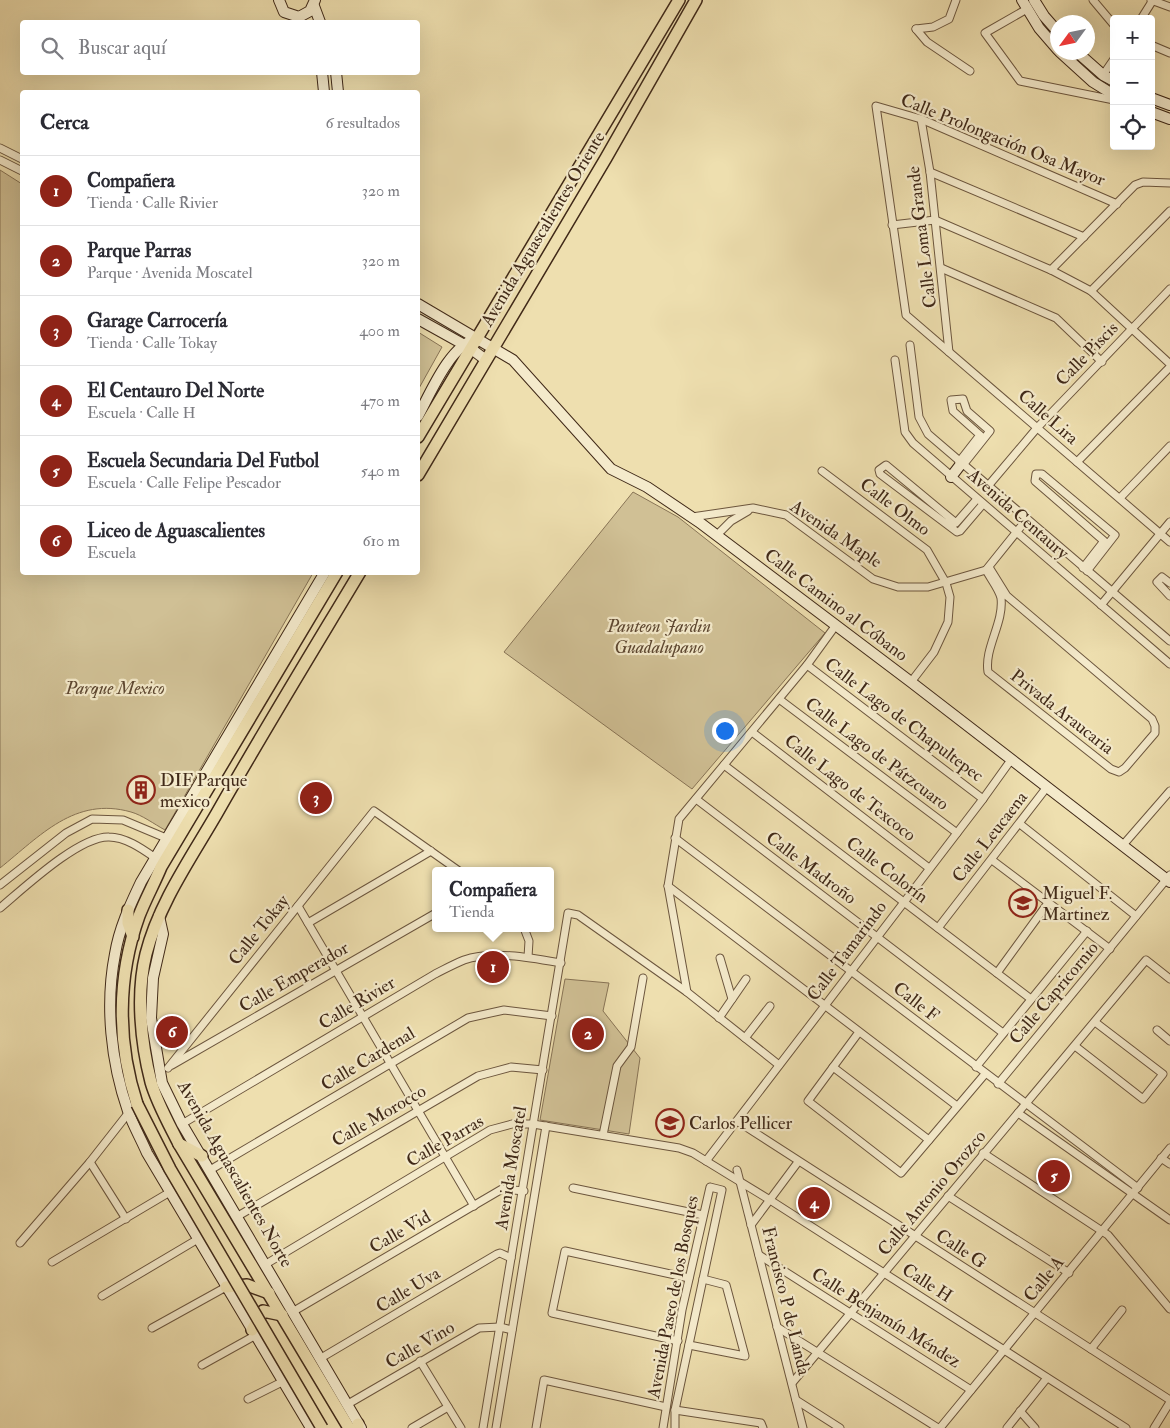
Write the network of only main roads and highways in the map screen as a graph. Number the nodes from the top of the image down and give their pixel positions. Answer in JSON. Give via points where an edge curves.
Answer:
{"nodes":[{"id":1,"x":680,"y":0,"type":"edge"},
{"id":2,"x":696,"y":0,"type":"edge"},
{"id":3,"x":420,"y":433,"type":"edge"},
{"id":4,"x":420,"y":472,"type":"edge"},
{"id":5,"x":335,"y":575,"type":"edge"},
{"id":6,"x":358,"y":575,"type":"edge"},
{"id":7,"x":284,"y":660,"type":"junction"},
{"id":8,"x":301,"y":670,"type":"junction"},
{"id":9,"x":245,"y":728,"type":"junction"},
{"id":10,"x":231,"y":731,"type":"road end"},
{"id":11,"x":128,"y":910,"type":"road end"},
{"id":12,"x":133,"y":938,"type":"junction"},
{"id":13,"x":179,"y":1144,"type":"junction"},
{"id":14,"x":202,"y":1156,"type":"road end"},
{"id":15,"x":226,"y":1286,"type":"road end"},
{"id":16,"x":269,"y":1293,"type":"junction"},
{"id":17,"x":282,"y":1315,"type":"junction"},
{"id":18,"x":254,"y":1332,"type":"road end"},
{"id":19,"x":357,"y":1427,"type":"edge"},
{"id":20,"x":322,"y":1428,"type":"edge"}],
"edges":[{"from":1,"to":3,"type":"main road","name":"Avenida Aguascalientes Oriente","via":[[470,344]]},
{"from":2,"to":4,"type":"main road","name":"Avenida Aguascalientes Oriente"},
{"from":5,"to":7,"type":"main road"},
{"from":6,"to":8,"type":"main road"},
{"from":7,"to":8,"type":"main road"},
{"from":7,"to":9,"type":"main road"},
{"from":8,"to":13,"type":"main road","name":"Avenida Aguascalientes Norte","via":[[159,916],[144,965],[141,994],[143,1043],[151,1083]]},
{"from":9,"to":10,"type":"main road"},
{"from":9,"to":12,"type":"main road","via":[[161,868],[139,916]]},
{"from":11,"to":12,"type":"main road"},
{"from":12,"to":20,"type":"main road","bridge":true,"via":[[123,985],[121,1022],[125,1059],[137,1104],[170,1169]]},
{"from":13,"to":14,"type":"main road"},
{"from":13,"to":16,"type":"main road","name":"Avenida Aguascalientes Norte"},
{"from":15,"to":16,"type":"main road","via":[[247,1285]]},
{"from":16,"to":17,"type":"main road","name":"Avenida Aguascalientes Norte"},
{"from":17,"to":18,"type":"main road","via":[[263,1311]]},
{"from":17,"to":19,"type":"main road","name":"Avenida Aguascalientes Norte"}]}
